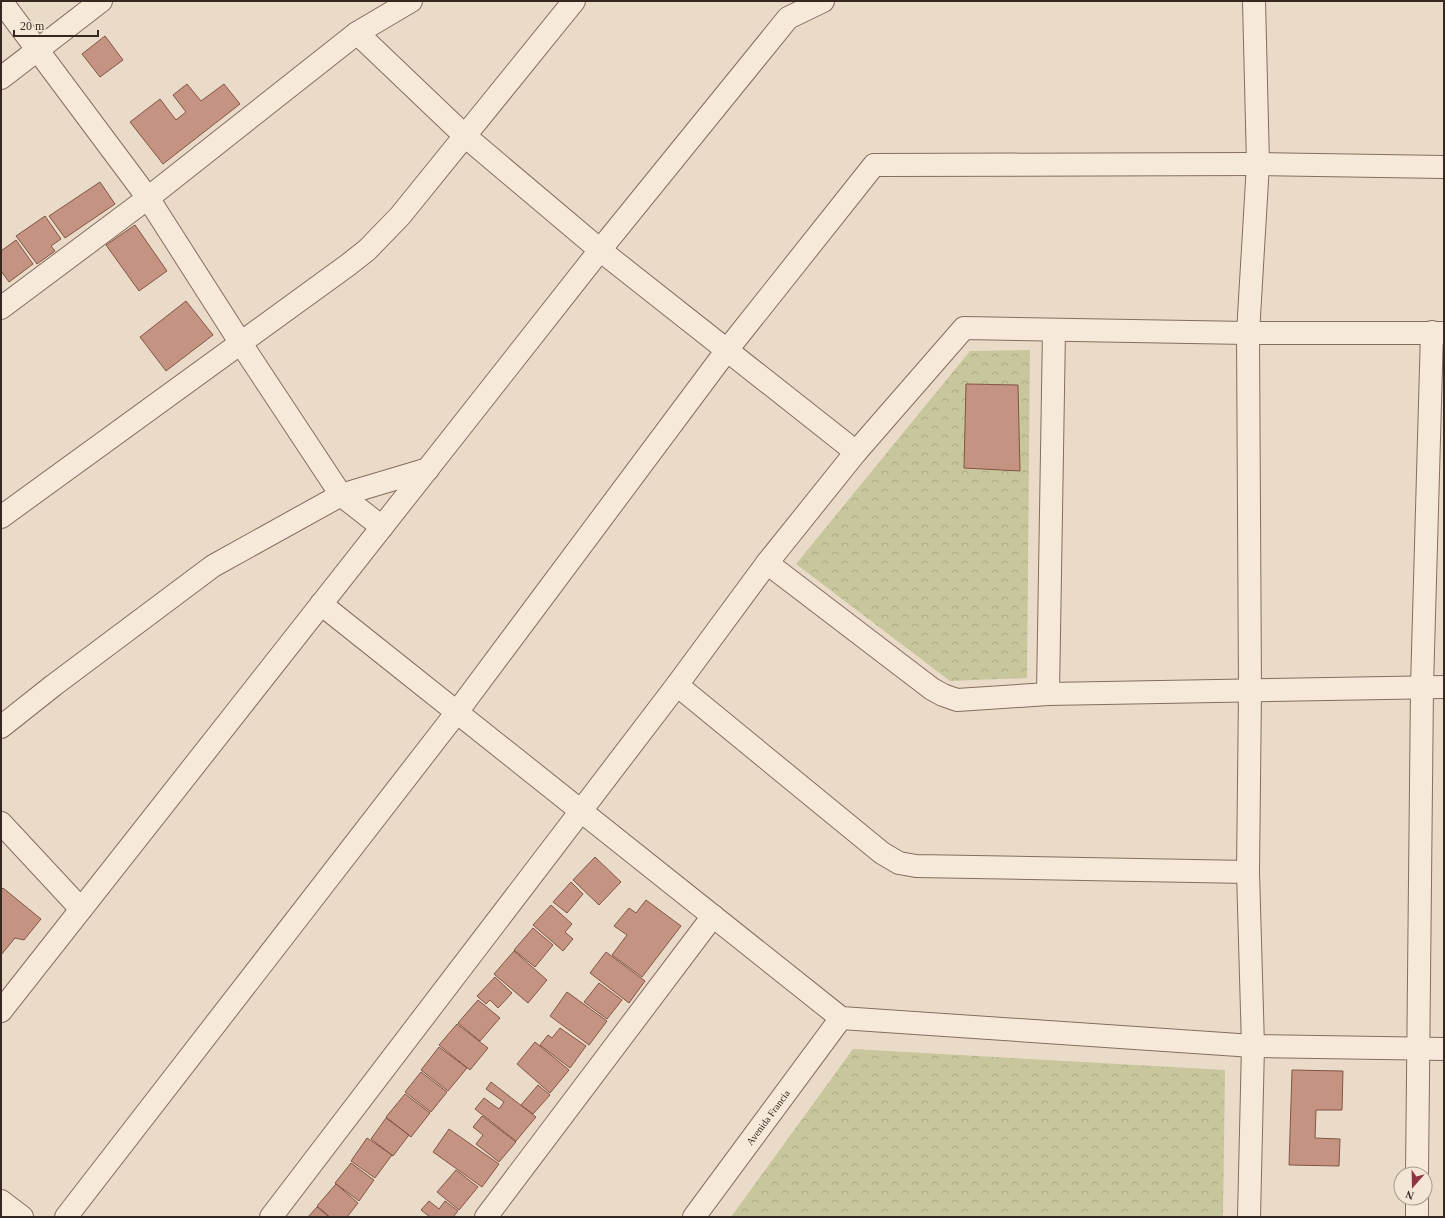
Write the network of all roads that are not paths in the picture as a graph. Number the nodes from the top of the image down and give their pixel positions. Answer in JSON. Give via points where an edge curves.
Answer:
{"nodes":[{"id":1,"x":1,"y":1,"type":"edge"},
{"id":2,"x":101,"y":1,"type":"edge"},
{"id":3,"x":412,"y":1,"type":"edge"},
{"id":4,"x":574,"y":1,"type":"edge"},
{"id":5,"x":824,"y":1,"type":"edge"},
{"id":6,"x":1254,"y":1,"type":"edge"},
{"id":7,"x":357,"y":33,"type":"junction"},
{"id":8,"x":37,"y":50,"type":"junction"},
{"id":9,"x":1,"y":78,"type":"edge"},
{"id":10,"x":465,"y":136,"type":"junction"},
{"id":11,"x":1258,"y":164,"type":"junction"},
{"id":12,"x":1444,"y":167,"type":"edge"},
{"id":13,"x":148,"y":198,"type":"junction"},
{"id":14,"x":600,"y":250,"type":"junction"},
{"id":15,"x":1,"y":308,"type":"edge"},
{"id":16,"x":1054,"y":330,"type":"junction"},
{"id":17,"x":1248,"y":333,"type":"junction"},
{"id":18,"x":1438,"y":333,"type":"edge"},
{"id":19,"x":240,"y":342,"type":"junction"},
{"id":20,"x":727,"y":350,"type":"junction"},
{"id":21,"x":856,"y":452,"type":"junction"},
{"id":22,"x":428,"y":469,"type":"junction"},
{"id":23,"x":341,"y":495,"type":"junction"},
{"id":24,"x":1,"y":517,"type":"edge"},
{"id":25,"x":382,"y":526,"type":"junction"},
{"id":26,"x":767,"y":563,"type":"junction"},
{"id":27,"x":322,"y":604,"type":"junction"},
{"id":28,"x":678,"y":685,"type":"junction"},
{"id":29,"x":1422,"y":687,"type":"junction"},
{"id":30,"x":1444,"y":687,"type":"edge"},
{"id":31,"x":1250,"y":691,"type":"junction"},
{"id":32,"x":1048,"y":694,"type":"junction"},
{"id":33,"x":457,"y":712,"type":"junction"},
{"id":34,"x":1,"y":728,"type":"edge"},
{"id":35,"x":582,"y":811,"type":"junction"},
{"id":36,"x":1,"y":823,"type":"edge"},
{"id":37,"x":1248,"y":872,"type":"junction"},
{"id":38,"x":81,"y":909,"type":"junction"},
{"id":39,"x":713,"y":916,"type":"junction"},
{"id":40,"x":1,"y":1011,"type":"edge"},
{"id":41,"x":841,"y":1018,"type":"junction"},
{"id":42,"x":1253,"y":1046,"type":"junction"},
{"id":43,"x":1417,"y":1049,"type":"junction"},
{"id":44,"x":1444,"y":1049,"type":"edge"},
{"id":45,"x":1417,"y":1166,"type":"edge"},
{"id":46,"x":1,"y":1201,"type":"edge"},
{"id":47,"x":1417,"y":1206,"type":"edge"},
{"id":48,"x":22,"y":1217,"type":"edge"},
{"id":49,"x":66,"y":1217,"type":"edge"},
{"id":50,"x":271,"y":1217,"type":"edge"},
{"id":51,"x":486,"y":1217,"type":"edge"},
{"id":52,"x":694,"y":1217,"type":"edge"},
{"id":53,"x":1249,"y":1217,"type":"edge"},
{"id":54,"x":1417,"y":1217,"type":"edge"}],
"edges":[{"from":1,"to":8,"type":"street"},
{"from":2,"to":8,"type":"street"},
{"from":3,"to":7,"type":"street"},
{"from":4,"to":10,"type":"street"},
{"from":5,"to":14,"type":"street","via":[[788,18]]},
{"from":6,"to":11,"type":"street"},
{"from":7,"to":10,"type":"street"},
{"from":7,"to":13,"type":"street"},
{"from":8,"to":9,"type":"street"},
{"from":8,"to":13,"type":"street"},
{"from":10,"to":14,"type":"street"},
{"from":10,"to":19,"type":"street","via":[[400,216],[367,250]]},
{"from":11,"to":12,"type":"street"},
{"from":11,"to":17,"type":"street"},
{"from":11,"to":20,"type":"street","via":[[874,165]]},
{"from":13,"to":15,"type":"street"},
{"from":13,"to":19,"type":"street"},
{"from":14,"to":20,"type":"street"},
{"from":14,"to":22,"type":"street"},
{"from":16,"to":17,"type":"street"},
{"from":16,"to":21,"type":"street","via":[[964,328]]},
{"from":16,"to":32,"type":"street"},
{"from":17,"to":18,"type":"street"},
{"from":17,"to":31,"type":"street"},
{"from":18,"to":29,"type":"street"},
{"from":19,"to":23,"type":"street"},
{"from":19,"to":24,"type":"street"},
{"from":20,"to":21,"type":"street"},
{"from":20,"to":33,"type":"street"},
{"from":21,"to":26,"type":"street"},
{"from":22,"to":23,"type":"street"},
{"from":22,"to":25,"type":"street"},
{"from":23,"to":25,"type":"street"},
{"from":23,"to":34,"type":"street","via":[[213,566]]},
{"from":25,"to":27,"type":"street"},
{"from":26,"to":28,"type":"street"},
{"from":26,"to":32,"type":"street","via":[[943,695],[957,700]]},
{"from":27,"to":33,"type":"street"},
{"from":27,"to":38,"type":"street"},
{"from":28,"to":35,"type":"street"},
{"from":28,"to":37,"type":"street","via":[[882,854],[899,863],[916,866]]},
{"from":29,"to":30,"type":"street"},
{"from":29,"to":31,"type":"street"},
{"from":29,"to":43,"type":"street"},
{"from":31,"to":32,"type":"street"},
{"from":31,"to":37,"type":"street"},
{"from":33,"to":35,"type":"street"},
{"from":33,"to":49,"type":"street"},
{"from":35,"to":39,"type":"street"},
{"from":35,"to":50,"type":"street"},
{"from":36,"to":38,"type":"street"},
{"from":37,"to":42,"type":"street"},
{"from":38,"to":40,"type":"street"},
{"from":39,"to":41,"type":"street"},
{"from":39,"to":51,"type":"street"},
{"from":41,"to":42,"type":"street"},
{"from":41,"to":52,"type":"street","name":"Avenida Francia"},
{"from":42,"to":43,"type":"street"},
{"from":42,"to":53,"type":"street"},
{"from":43,"to":44,"type":"street"},
{"from":43,"to":45,"type":"street"},
{"from":46,"to":48,"type":"street"},
{"from":47,"to":54,"type":"street"}]}
